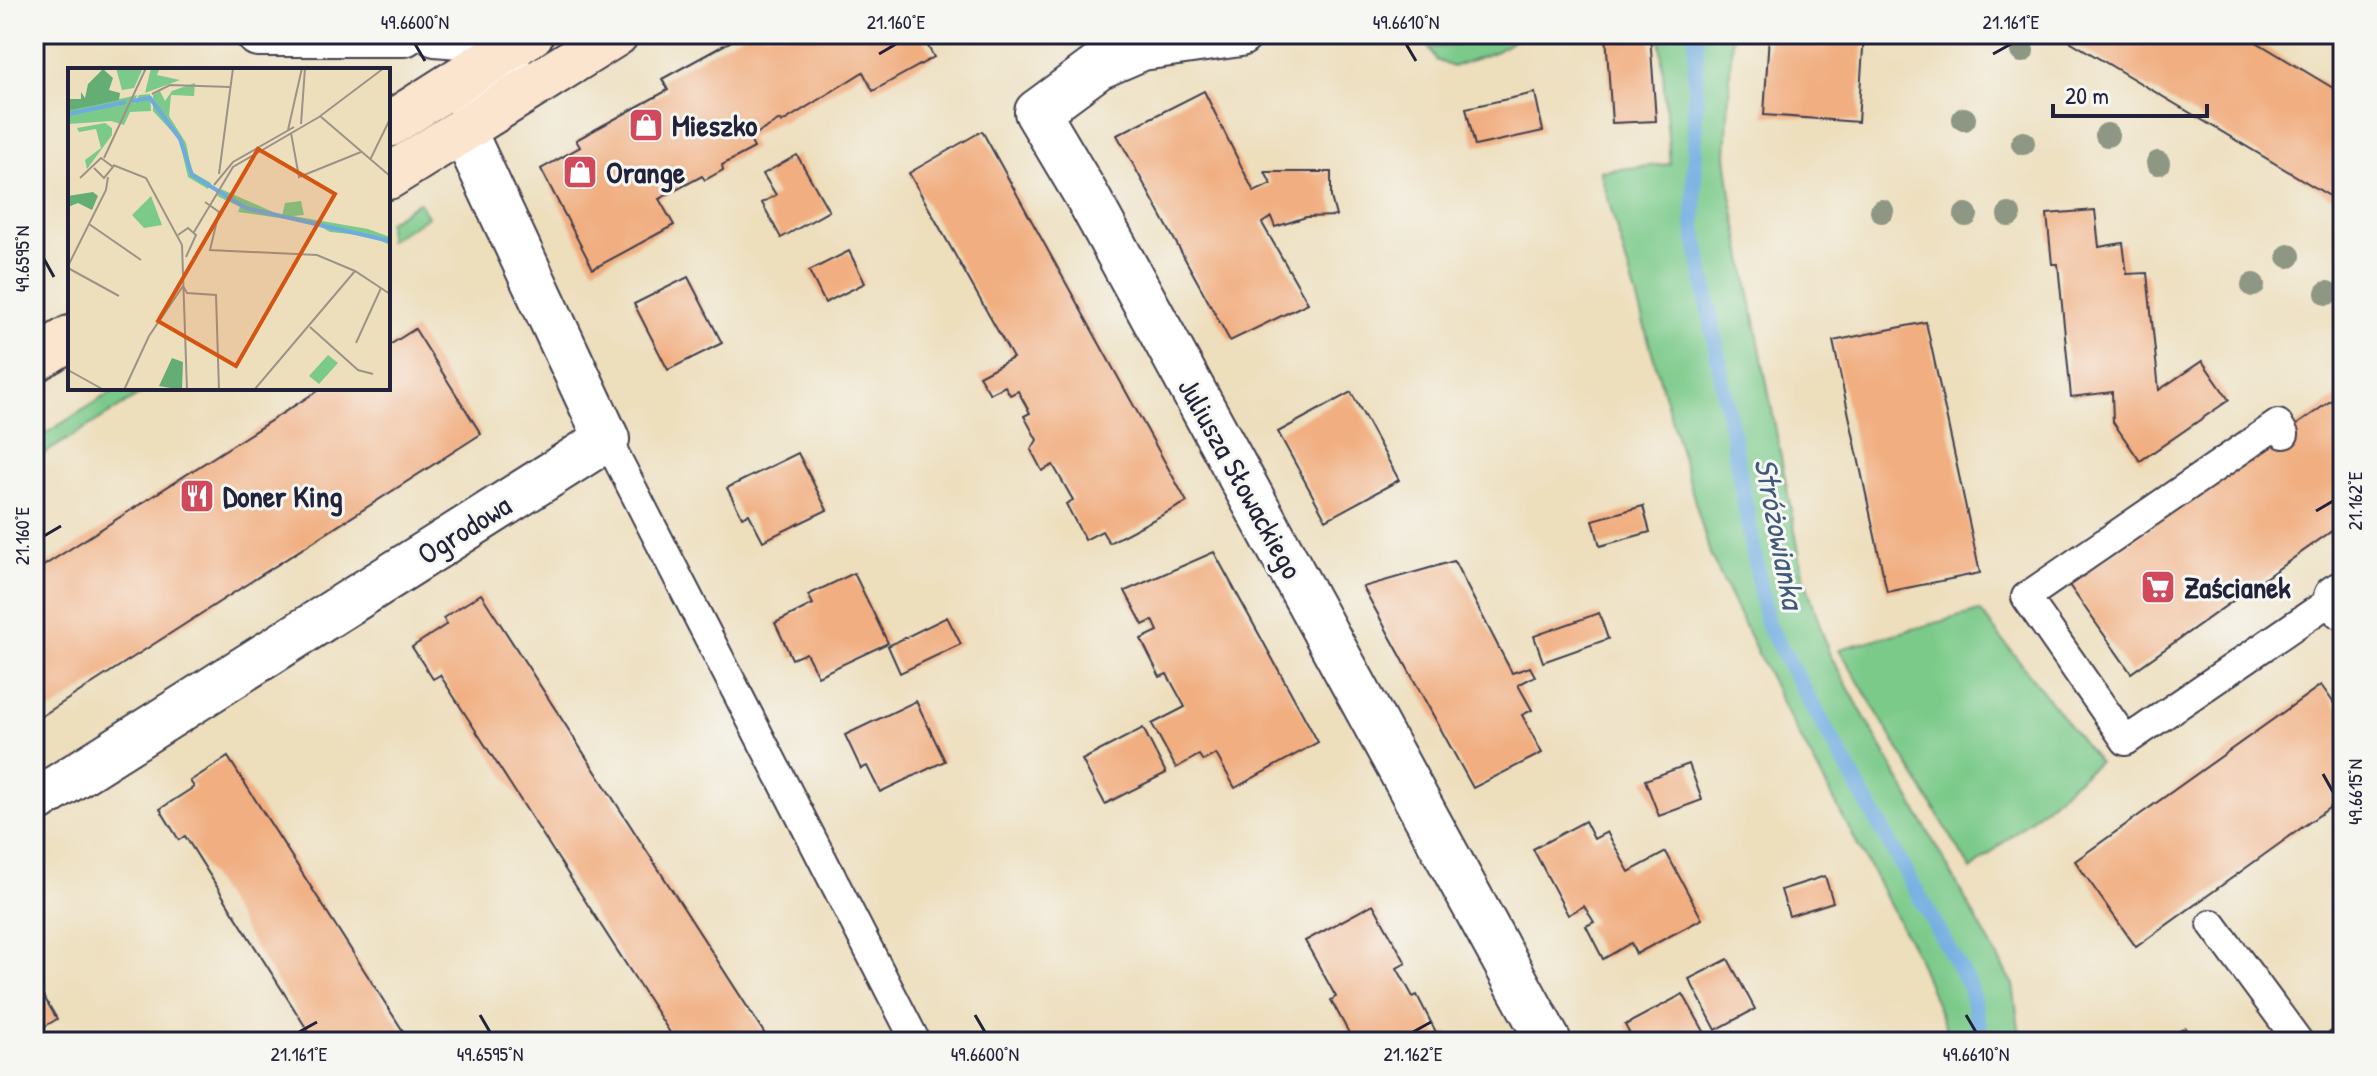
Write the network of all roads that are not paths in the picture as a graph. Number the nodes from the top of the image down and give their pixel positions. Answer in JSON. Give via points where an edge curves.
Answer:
{"nodes":[{"id":1,"x":258,"y":34,"type":"edge"},
{"id":2,"x":404,"y":34,"type":"edge"},
{"id":3,"x":435,"y":34,"type":"edge"},
{"id":4,"x":616,"y":34,"type":"edge"},
{"id":5,"x":1240,"y":34,"type":"edge"},
{"id":6,"x":519,"y":41,"type":"edge"},
{"id":7,"x":390,"y":124,"type":"edge"},
{"id":8,"x":463,"y":130,"type":"junction"},
{"id":9,"x":390,"y":176,"type":"edge"},
{"id":10,"x":68,"y":339,"type":"edge"},
{"id":11,"x":34,"y":360,"type":"edge"},
{"id":12,"x":2284,"y":434,"type":"dead end"},
{"id":13,"x":607,"y":439,"type":"junction"},
{"id":14,"x":2341,"y":599,"type":"edge"},
{"id":15,"x":34,"y":802,"type":"edge"},
{"id":16,"x":2212,"y":924,"type":"dead end"},
{"id":17,"x":916,"y":1042,"type":"edge"},
{"id":18,"x":1549,"y":1042,"type":"edge"},
{"id":19,"x":2299,"y":1042,"type":"edge"}],
"edges":[{"from":1,"to":2,"type":"street"},
{"from":3,"to":6,"type":"street"},
{"from":4,"to":8,"type":"main road"},
{"from":5,"to":18,"type":"street","name":"Juliusza Słowackiego","via":[[1142,48],[1098,67],[1037,112]]},
{"from":6,"to":7,"type":"main road"},
{"from":6,"to":8,"type":"street","via":[[508,77]]},
{"from":8,"to":9,"type":"main road"},
{"from":8,"to":13,"type":"street"},
{"from":10,"to":11,"type":"main road"},
{"from":12,"to":14,"type":"lane","via":[[2278,424],[2026,597],[2126,741]]},
{"from":13,"to":15,"type":"street","name":"Ogrodowa"},
{"from":13,"to":17,"type":"lane"},
{"from":16,"to":19,"type":"lane"}]}
